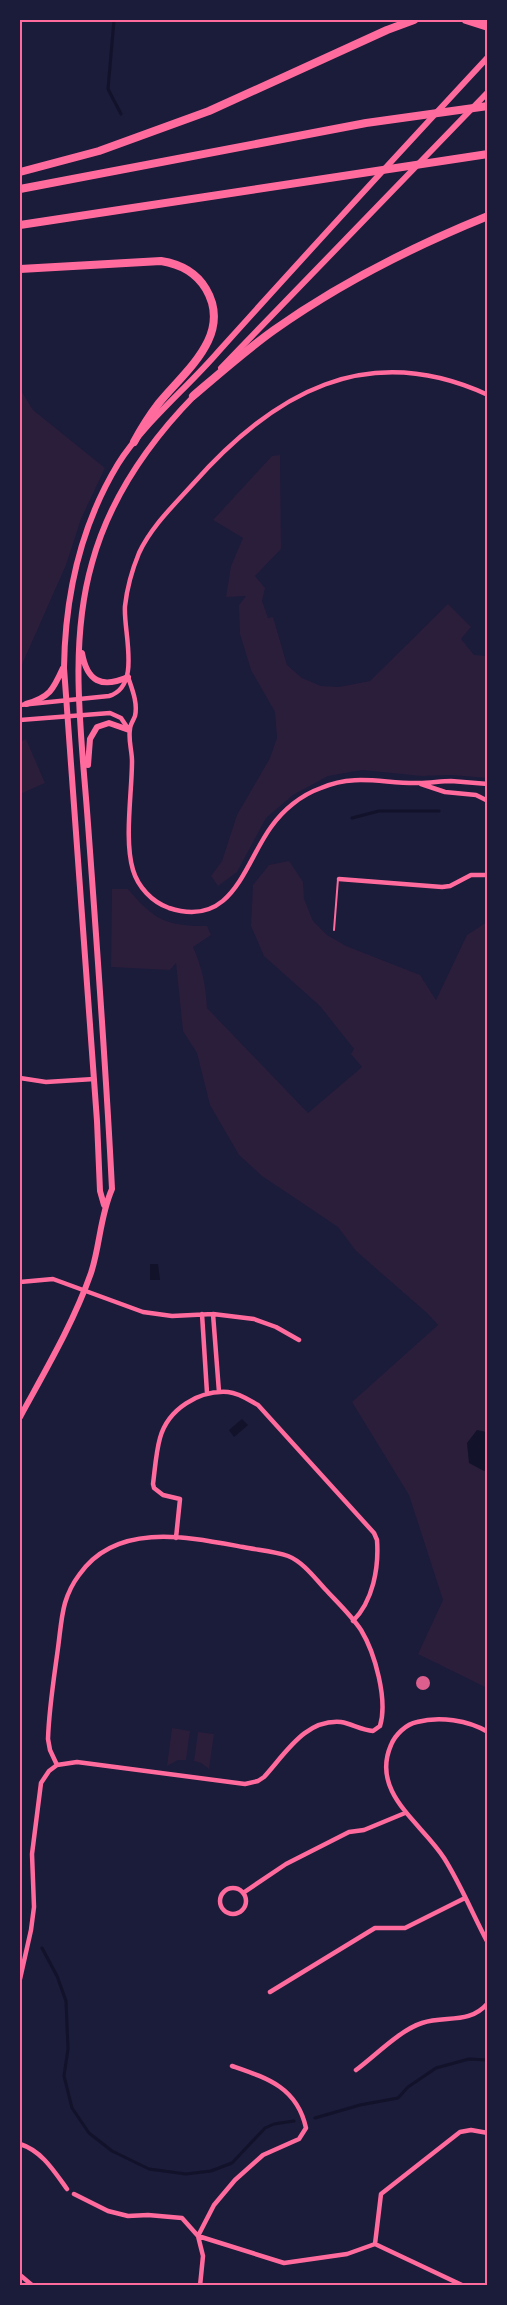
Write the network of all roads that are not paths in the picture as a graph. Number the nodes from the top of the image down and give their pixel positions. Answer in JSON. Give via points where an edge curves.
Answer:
{"nodes":[{"id":1,"x":414,"y":20,"type":"edge"},
{"id":2,"x":466,"y":20,"type":"edge"},
{"id":3,"x":488,"y":27,"type":"edge"},
{"id":4,"x":488,"y":57,"type":"edge"},
{"id":5,"x":488,"y":92,"type":"edge"},
{"id":6,"x":488,"y":106,"type":"edge"},
{"id":7,"x":488,"y":154,"type":"edge"},
{"id":8,"x":20,"y":172,"type":"edge"},
{"id":9,"x":20,"y":189,"type":"edge"},
{"id":10,"x":488,"y":216,"type":"edge"},
{"id":11,"x":20,"y":225,"type":"edge"},
{"id":12,"x":20,"y":269,"type":"edge"},
{"id":13,"x":488,"y":395,"type":"edge"},
{"id":14,"x":193,"y":396,"type":"junction"},
{"id":15,"x":134,"y":442,"type":"junction"},
{"id":16,"x":80,"y":631,"type":"junction"},
{"id":17,"x":64,"y":668,"type":"junction"},
{"id":18,"x":128,"y":677,"type":"junction"},
{"id":19,"x":80,"y":698,"type":"junction"},
{"id":20,"x":65,"y":700,"type":"junction"},
{"id":21,"x":23,"y":704,"type":"edge"},
{"id":22,"x":81,"y":715,"type":"junction"},
{"id":23,"x":67,"y":716,"type":"junction"},
{"id":24,"x":20,"y":720,"type":"edge"},
{"id":25,"x":129,"y":730,"type":"junction"},
{"id":26,"x":86,"y":783,"type":"junction"},
{"id":27,"x":418,"y":783,"type":"junction"},
{"id":28,"x":488,"y":784,"type":"edge"},
{"id":29,"x":488,"y":801,"type":"edge"},
{"id":30,"x":488,"y":874,"type":"edge"},
{"id":31,"x":339,"y":879,"type":"joint"},
{"id":32,"x":333,"y":930,"type":"dead end"},
{"id":33,"x":20,"y":1078,"type":"edge"},
{"id":34,"x":94,"y":1079,"type":"junction"},
{"id":35,"x":105,"y":1206,"type":"junction"},
{"id":36,"x":20,"y":1282,"type":"edge"},
{"id":37,"x":85,"y":1290,"type":"junction"},
{"id":38,"x":202,"y":1314,"type":"junction"},
{"id":39,"x":213,"y":1314,"type":"junction"},
{"id":40,"x":299,"y":1340,"type":"dead end"},
{"id":41,"x":219,"y":1392,"type":"junction"},
{"id":42,"x":207,"y":1393,"type":"junction"},
{"id":43,"x":20,"y":1418,"type":"edge"},
{"id":44,"x":176,"y":1538,"type":"junction"},
{"id":45,"x":354,"y":1621,"type":"junction"},
{"id":46,"x":488,"y":1732,"type":"edge"},
{"id":47,"x":57,"y":1765,"type":"junction"},
{"id":48,"x":405,"y":1814,"type":"junction"},
{"id":49,"x":243,"y":1893,"type":"junction"},
{"id":50,"x":465,"y":1898,"type":"junction"},
{"id":51,"x":488,"y":1944,"type":"edge"},
{"id":52,"x":20,"y":1978,"type":"edge"},
{"id":53,"x":270,"y":1992,"type":"dead end"},
{"id":54,"x":488,"y":2003,"type":"edge"},
{"id":55,"x":232,"y":2066,"type":"dead end"},
{"id":56,"x":356,"y":2070,"type":"dead end"},
{"id":57,"x":488,"y":2133,"type":"edge"},
{"id":58,"x":20,"y":2144,"type":"edge"},
{"id":59,"x":67,"y":2189,"type":"dead end"},
{"id":60,"x":74,"y":2194,"type":"dead end"},
{"id":61,"x":198,"y":2235,"type":"junction"},
{"id":62,"x":375,"y":2244,"type":"junction"},
{"id":63,"x":20,"y":2275,"type":"edge"},
{"id":64,"x":33,"y":2286,"type":"edge"},
{"id":65,"x":200,"y":2286,"type":"edge"},
{"id":66,"x":464,"y":2286,"type":"edge"}],
"edges":[{"from":1,"to":8,"type":"highway","via":[[209,111],[108,147]]},
{"from":2,"to":3,"type":"highway"},
{"from":4,"to":15,"type":"main road"},
{"from":5,"to":14,"type":"main road"},
{"from":6,"to":9,"type":"highway","via":[[403,117]]},
{"from":7,"to":11,"type":"highway"},
{"from":10,"to":14,"type":"highway","via":[[419,247],[312,305]]},
{"from":12,"to":15,"type":"highway","via":[[161,261],[184,267],[201,282],[214,313],[208,343],[152,412]]},
{"from":13,"to":18,"type":"street","via":[[427,374],[363,374],[303,394],[249,428],[213,461],[156,527],[140,552],[129,580],[125,607]]},
{"from":14,"to":16,"type":"main road","via":[[147,450],[114,505],[92,562]]},
{"from":15,"to":17,"type":"main road","via":[[111,477],[83,543],[69,599]]},
{"from":16,"to":18,"type":"main road","via":[[84,663],[92,678],[106,683]]},
{"from":16,"to":19,"type":"main road"},
{"from":17,"to":20,"type":"main road"},
{"from":17,"to":21,"type":"main road","via":[[44,699]]},
{"from":18,"to":19,"type":"street","via":[[116,694]]},
{"from":18,"to":25,"type":"street","via":[[136,714]]},
{"from":19,"to":20,"type":"street"},
{"from":19,"to":22,"type":"main road"},
{"from":20,"to":21,"type":"street"},
{"from":20,"to":23,"type":"main road"},
{"from":22,"to":23,"type":"street"},
{"from":22,"to":25,"type":"street","via":[[110,714],[121,718]]},
{"from":22,"to":26,"type":"main road"},
{"from":23,"to":24,"type":"street"},
{"from":23,"to":34,"type":"main road"},
{"from":25,"to":26,"type":"main road","via":[[109,723],[97,727]]},
{"from":25,"to":27,"type":"street","via":[[129,847],[133,869],[144,890],[176,910],[203,910],[228,897],[244,877],[273,824],[306,795],[332,783],[360,779]]},
{"from":26,"to":35,"type":"main road","via":[[112,1189]]},
{"from":27,"to":28,"type":"street"},
{"from":27,"to":29,"type":"street"},
{"from":30,"to":31,"type":"street","via":[[471,875],[442,887]]},
{"from":31,"to":32,"type":"lane"},
{"from":33,"to":34,"type":"street","via":[[46,1082]]},
{"from":34,"to":35,"type":"main road","via":[[100,1191]]},
{"from":35,"to":37,"type":"main road","via":[[98,1250]]},
{"from":36,"to":37,"type":"street","via":[[53,1279]]},
{"from":37,"to":38,"type":"street","via":[[143,1312],[172,1316]]},
{"from":37,"to":43,"type":"main road"},
{"from":38,"to":39,"type":"street"},
{"from":38,"to":42,"type":"street"},
{"from":39,"to":40,"type":"street","via":[[254,1319]]},
{"from":39,"to":41,"type":"street"},
{"from":41,"to":42,"type":"street"},
{"from":41,"to":45,"type":"street","via":[[230,1392],[258,1405],[374,1533],[378,1547],[374,1587]]},
{"from":42,"to":44,"type":"street","via":[[180,1407],[160,1438],[153,1484],[163,1495],[180,1499]]},
{"from":44,"to":45,"type":"street","via":[[288,1556],[302,1564]]},
{"from":44,"to":47,"type":"street","via":[[152,1536],[113,1545],[89,1563],[72,1587],[64,1604],[48,1728],[48,1745]]},
{"from":45,"to":47,"type":"street","via":[[369,1645],[383,1699],[382,1720],[373,1731],[344,1723],[313,1727],[264,1777],[252,1784],[77,1762]]},
{"from":46,"to":48,"type":"street","via":[[437,1718],[414,1722],[394,1737],[386,1767],[389,1784]]},
{"from":47,"to":52,"type":"street","via":[[44,1778],[40,1790],[32,1854],[34,1907]]},
{"from":48,"to":49,"type":"street","via":[[349,1832],[286,1864]]},
{"from":48,"to":50,"type":"street","via":[[444,1857]]},
{"from":49,"to":49,"type":"street","via":[[246,1904],[241,1911],[233,1914],[222,1908],[220,1899],[228,1889],[236,1888]]},
{"from":50,"to":51,"type":"street"},
{"from":50,"to":53,"type":"street","via":[[405,1928],[375,1928]]},
{"from":54,"to":56,"type":"street","via":[[473,2016],[422,2023]]},
{"from":55,"to":61,"type":"street","via":[[284,2089],[303,2112],[306,2128],[299,2139],[263,2155],[235,2180],[214,2205]]},
{"from":57,"to":62,"type":"street","via":[[460,2132],[381,2194]]},
{"from":58,"to":59,"type":"street","via":[[45,2160]]},
{"from":60,"to":61,"type":"street","via":[[128,2216],[182,2218]]},
{"from":61,"to":62,"type":"street","via":[[284,2263],[347,2254]]},
{"from":61,"to":65,"type":"street","via":[[202,2256]]},
{"from":62,"to":66,"type":"street"},
{"from":63,"to":64,"type":"street"}]}
